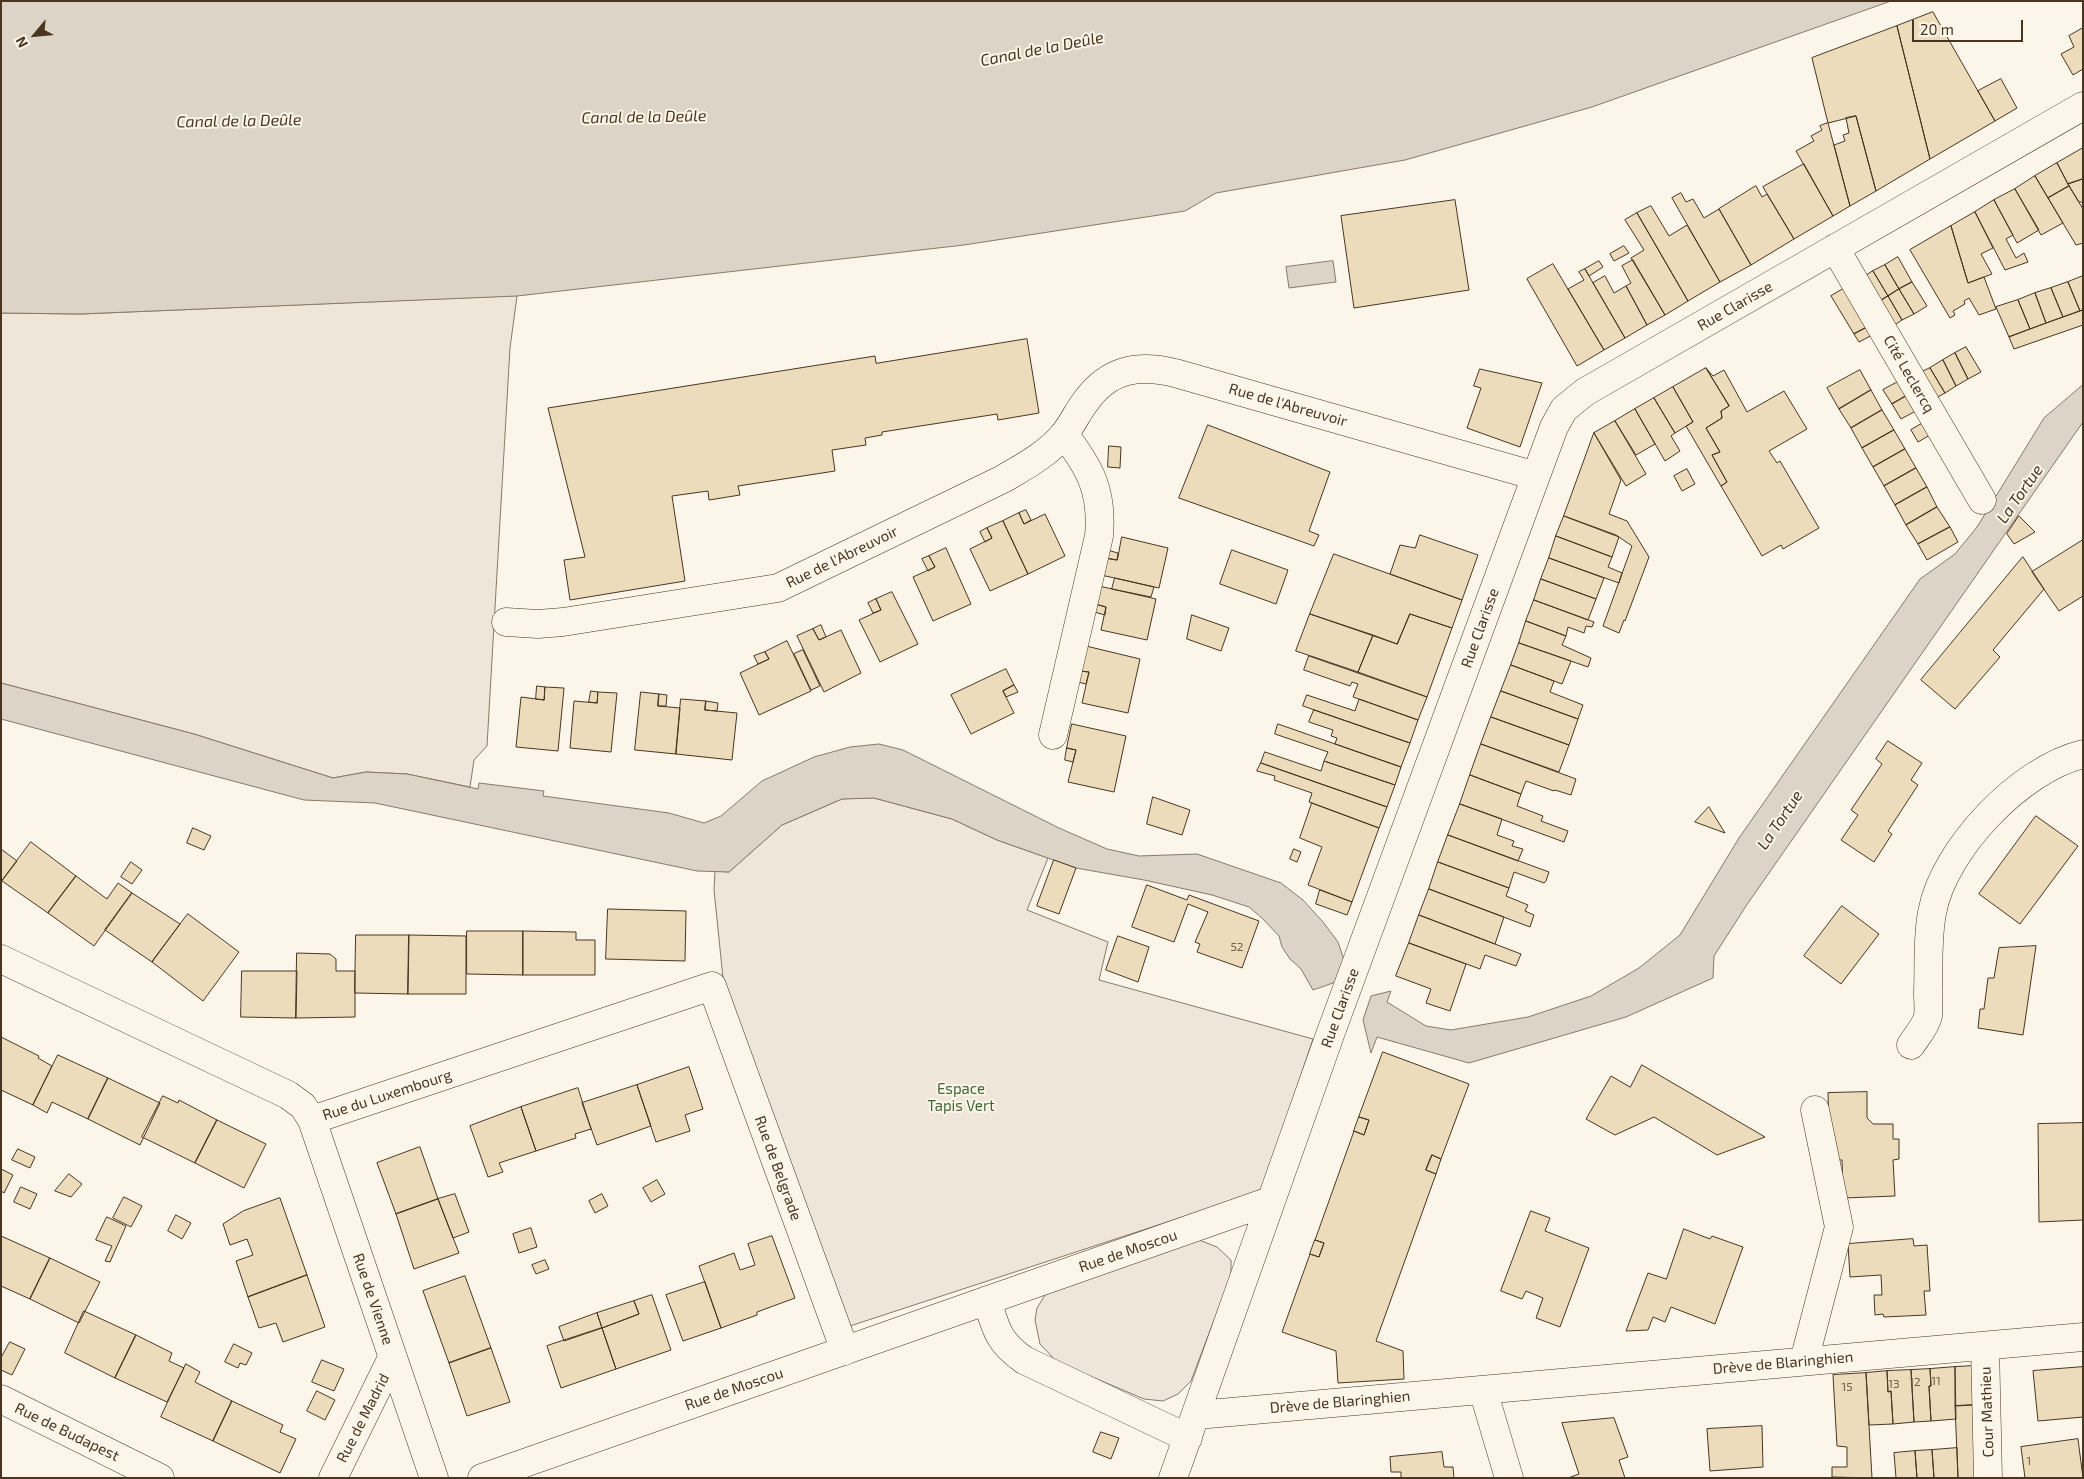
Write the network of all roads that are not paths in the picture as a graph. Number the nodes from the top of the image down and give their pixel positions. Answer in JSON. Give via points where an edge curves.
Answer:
{"nodes":[{"id":1,"x":2083,"y":106,"type":"edge"},
{"id":2,"x":1835,"y":248,"type":"junction"},
{"id":3,"x":1064,"y":434,"type":"junction"},
{"id":4,"x":1536,"y":476,"type":"junction"},
{"id":5,"x":1982,"y":500,"type":"dead end"},
{"id":6,"x":506,"y":622,"type":"dead end"},
{"id":7,"x":1053,"y":735,"type":"dead end"},
{"id":8,"x":2083,"y":754,"type":"edge"},
{"id":9,"x":1,"y":959,"type":"edge"},
{"id":10,"x":712,"y":986,"type":"joint"},
{"id":11,"x":1911,"y":1046,"type":"dead end"},
{"id":12,"x":1815,"y":1110,"type":"dead end"},
{"id":13,"x":312,"y":1120,"type":"junction"},
{"id":14,"x":1270,"y":1201,"type":"junction"},
{"id":15,"x":987,"y":1300,"type":"junction"},
{"id":16,"x":2083,"y":1337,"type":"edge"},
{"id":17,"x":1985,"y":1346,"type":"junction"},
{"id":18,"x":845,"y":1350,"type":"junction"},
{"id":19,"x":392,"y":1358,"type":"junction"},
{"id":20,"x":1804,"y":1361,"type":"junction"},
{"id":21,"x":1483,"y":1390,"type":"junction"},
{"id":22,"x":1,"y":1399,"type":"edge"},
{"id":23,"x":1192,"y":1426,"type":"junction"},
{"id":24,"x":160,"y":1478,"type":"edge"},
{"id":25,"x":332,"y":1478,"type":"edge"},
{"id":26,"x":434,"y":1478,"type":"edge"},
{"id":27,"x":482,"y":1478,"type":"edge"},
{"id":28,"x":1173,"y":1478,"type":"edge"},
{"id":29,"x":1509,"y":1478,"type":"edge"},
{"id":30,"x":1988,"y":1478,"type":"edge"}],
"edges":[{"from":1,"to":2,"type":"street","name":"Rue Clarisse"},
{"from":2,"to":4,"type":"street","name":"Rue Clarisse","via":[[1585,392],[1564,409]]},
{"from":2,"to":5,"type":"street","name":"Cité Leclercq"},
{"from":3,"to":4,"type":"street","name":"Rue de l'Abreuvoir","via":[[1086,400],[1101,384],[1117,374],[1137,368],[1155,368]]},
{"from":3,"to":6,"type":"street","name":"Rue de l'Abreuvoir","via":[[1050,449],[1002,479],[778,588],[563,622]]},
{"from":3,"to":7,"type":"street","via":[[1088,467],[1096,485],[1100,520]]},
{"from":4,"to":14,"type":"street","name":"Rue Clarisse"},
{"from":8,"to":11,"type":"street","via":[[2043,772],[2007,797],[1979,826],[1948,870],[1936,894],[1932,914],[1928,1018]]},
{"from":9,"to":13,"type":"street","name":"Rue du Luxembourg","via":[[288,1095],[303,1106]]},
{"from":10,"to":13,"type":"street","name":"Rue du Luxembourg"},
{"from":10,"to":18,"type":"street","name":"Rue de Belgrade"},
{"from":12,"to":20,"type":"street","via":[[1839,1227]]},
{"from":13,"to":19,"type":"street","name":"Rue de Vienne"},
{"from":14,"to":15,"type":"street","name":"Rue de Moscou"},
{"from":14,"to":23,"type":"street","name":"Rue Clarisse"},
{"from":15,"to":18,"type":"street","name":"Rue de Moscou"},
{"from":15,"to":23,"type":"street","via":[[1002,1342],[1018,1356]]},
{"from":16,"to":17,"type":"street","name":"Drève de Blaringhien"},
{"from":17,"to":20,"type":"street","name":"Drève de Blaringhien"},
{"from":17,"to":30,"type":"street","name":"Cour Mathieu"},
{"from":18,"to":27,"type":"street","name":"Rue de Moscou"},
{"from":19,"to":25,"type":"street","name":"Rue de Madrid"},
{"from":19,"to":26,"type":"street","name":"Rue de Vienne"},
{"from":20,"to":21,"type":"street","name":"Drève de Blaringhien"},
{"from":21,"to":23,"type":"street","name":"Drève de Blaringhien"},
{"from":21,"to":29,"type":"street"},
{"from":22,"to":24,"type":"street","name":"Rue de Budapest"},
{"from":23,"to":28,"type":"street","name":"Rue Clarisse"}]}
